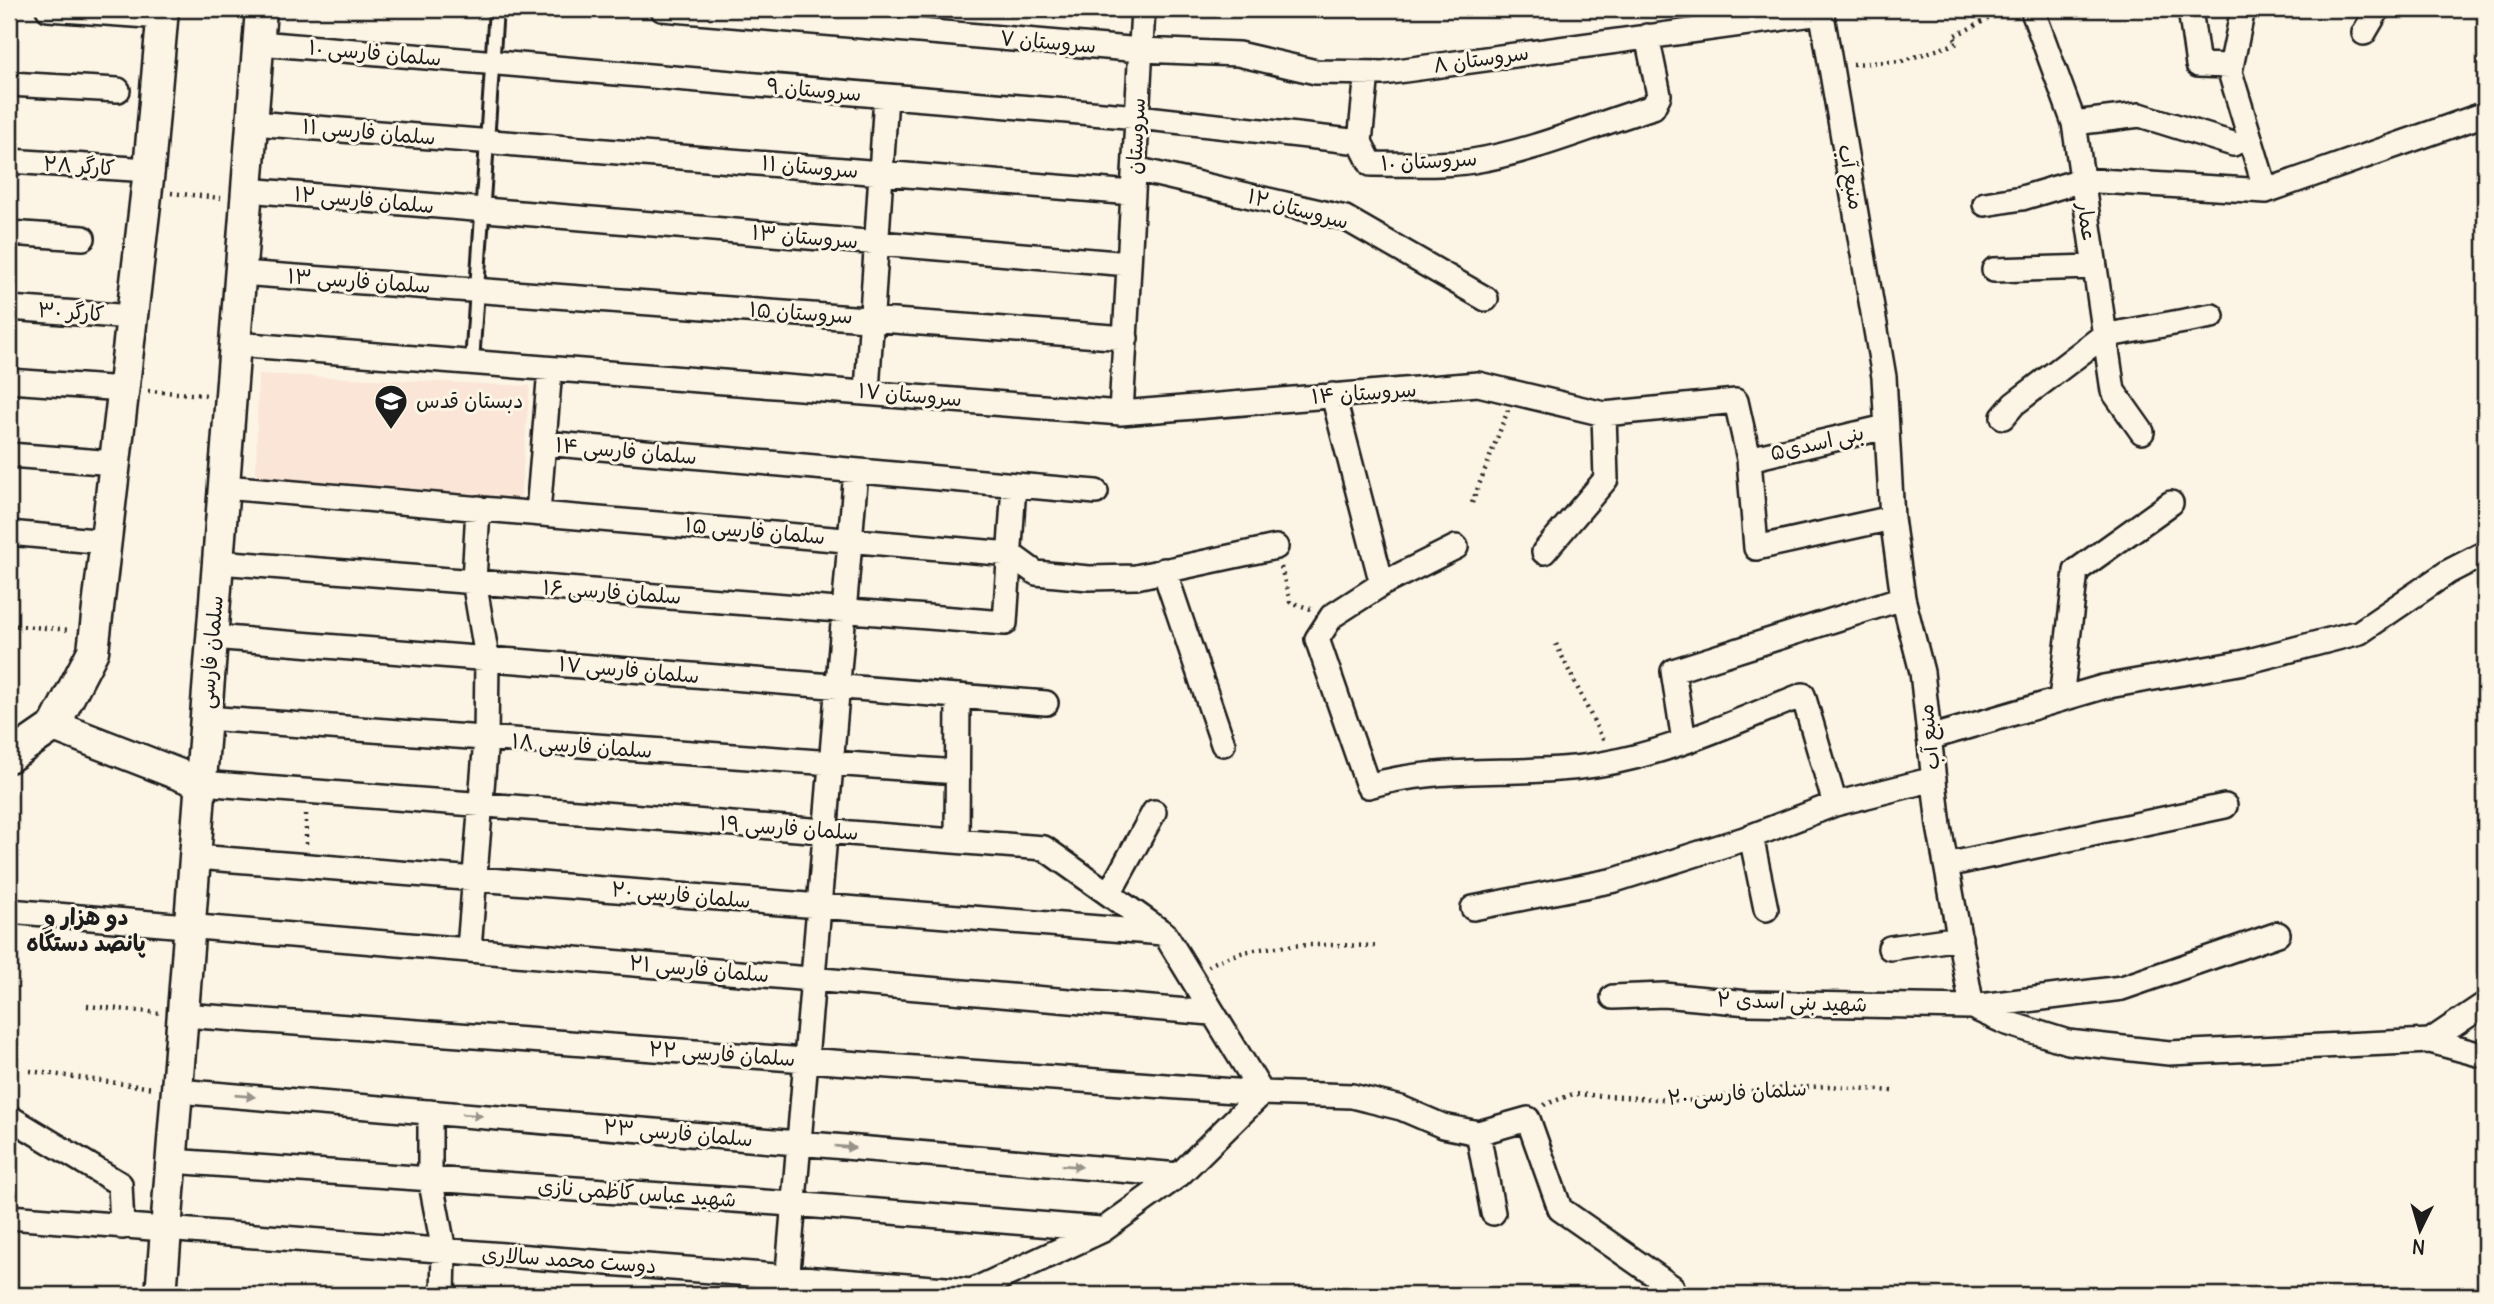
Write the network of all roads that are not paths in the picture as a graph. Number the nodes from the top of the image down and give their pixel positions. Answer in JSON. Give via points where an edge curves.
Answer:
{"nodes":[{"id":1,"x":48,"y":9,"type":"edge"},
{"id":2,"x":261,"y":9,"type":"edge"},
{"id":3,"x":496,"y":9,"type":"edge"},
{"id":4,"x":662,"y":9,"type":"edge"},
{"id":5,"x":1143,"y":9,"type":"edge"},
{"id":6,"x":2032,"y":9,"type":"edge"},
{"id":7,"x":2190,"y":9,"type":"edge"},
{"id":8,"x":2243,"y":9,"type":"edge"},
{"id":9,"x":2378,"y":9,"type":"edge"},
{"id":10,"x":1821,"y":11,"type":"edge"},
{"id":11,"x":162,"y":13,"type":"edge"},
{"id":12,"x":1727,"y":17,"type":"edge"},
{"id":13,"x":2364,"y":33,"type":"dead end"},
{"id":14,"x":1647,"y":36,"type":"junction"},
{"id":15,"x":259,"y":43,"type":"junction"},
{"id":16,"x":1141,"y":50,"type":"junction"},
{"id":17,"x":491,"y":62,"type":"junction"},
{"id":18,"x":2231,"y":66,"type":"junction"},
{"id":19,"x":1367,"y":73,"type":"junction"},
{"id":20,"x":9,"y":84,"type":"edge"},
{"id":21,"x":118,"y":90,"type":"dead end"},
{"id":22,"x":886,"y":96,"type":"junction"},
{"id":23,"x":2485,"y":114,"type":"edge"},
{"id":24,"x":1138,"y":117,"type":"junction"},
{"id":25,"x":2074,"y":122,"type":"junction"},
{"id":26,"x":253,"y":123,"type":"junction"},
{"id":27,"x":486,"y":141,"type":"junction"},
{"id":28,"x":1360,"y":142,"type":"junction"},
{"id":29,"x":2233,"y":144,"type":"dead end"},
{"id":30,"x":9,"y":161,"type":"edge"},
{"id":31,"x":1135,"y":169,"type":"junction"},
{"id":32,"x":881,"y":173,"type":"junction"},
{"id":33,"x":2082,"y":180,"type":"junction"},
{"id":34,"x":148,"y":181,"type":"junction"},
{"id":35,"x":2266,"y":191,"type":"junction"},
{"id":36,"x":1133,"y":193,"type":"junction"},
{"id":37,"x":247,"y":195,"type":"junction"},
{"id":38,"x":1985,"y":204,"type":"dead end"},
{"id":39,"x":481,"y":209,"type":"junction"},
{"id":40,"x":9,"y":233,"type":"edge"},
{"id":41,"x":83,"y":238,"type":"dead end"},
{"id":42,"x":876,"y":243,"type":"junction"},
{"id":43,"x":1129,"y":264,"type":"junction"},
{"id":44,"x":2094,"y":267,"type":"junction"},
{"id":45,"x":1994,"y":270,"type":"dead end"},
{"id":46,"x":241,"y":273,"type":"junction"},
{"id":47,"x":477,"y":288,"type":"junction"},
{"id":48,"x":1486,"y":299,"type":"dead end"},
{"id":49,"x":9,"y":308,"type":"edge"},
{"id":50,"x":2212,"y":316,"type":"dead end"},
{"id":51,"x":132,"y":317,"type":"junction"},
{"id":52,"x":871,"y":318,"type":"junction"},
{"id":53,"x":2103,"y":336,"type":"junction"},
{"id":54,"x":1126,"y":338,"type":"junction"},
{"id":55,"x":235,"y":344,"type":"junction"},
{"id":56,"x":472,"y":363,"type":"junction"},
{"id":57,"x":550,"y":369,"type":"junction"},
{"id":58,"x":9,"y":381,"type":"edge"},
{"id":59,"x":124,"y":389,"type":"junction"},
{"id":60,"x":867,"y":391,"type":"junction"},
{"id":61,"x":1333,"y":395,"type":"junction"},
{"id":62,"x":1121,"y":413,"type":"junction"},
{"id":63,"x":1604,"y":414,"type":"junction"},
{"id":64,"x":2003,"y":417,"type":"dead end"},
{"id":65,"x":1886,"y":427,"type":"junction"},
{"id":66,"x":2142,"y":432,"type":"dead end"},
{"id":67,"x":544,"y":443,"type":"junction"},
{"id":68,"x":9,"y":455,"type":"edge"},
{"id":69,"x":1749,"y":459,"type":"junction"},
{"id":70,"x":115,"y":463,"type":"junction"},
{"id":71,"x":856,"y":471,"type":"junction"},
{"id":72,"x":1014,"y":485,"type":"junction"},
{"id":73,"x":224,"y":487,"type":"junction"},
{"id":74,"x":1096,"y":492,"type":"dead end"},
{"id":75,"x":2171,"y":503,"type":"dead end"},
{"id":76,"x":478,"y":508,"type":"junction"},
{"id":77,"x":538,"y":513,"type":"junction"},
{"id":78,"x":1892,"y":517,"type":"junction"},
{"id":79,"x":9,"y":533,"type":"edge"},
{"id":80,"x":850,"y":538,"type":"junction"},
{"id":81,"x":106,"y":542,"type":"junction"},
{"id":82,"x":1276,"y":547,"type":"road end"},
{"id":83,"x":1456,"y":547,"type":"dead end"},
{"id":84,"x":1544,"y":552,"type":"dead end"},
{"id":85,"x":2485,"y":553,"type":"edge"},
{"id":86,"x":1010,"y":554,"type":"junction"},
{"id":87,"x":218,"y":562,"type":"junction"},
{"id":88,"x":1164,"y":570,"type":"junction"},
{"id":89,"x":474,"y":582,"type":"junction"},
{"id":90,"x":1382,"y":584,"type":"junction"},
{"id":91,"x":1903,"y":598,"type":"junction"},
{"id":92,"x":844,"y":610,"type":"junction"},
{"id":93,"x":212,"y":637,"type":"junction"},
{"id":94,"x":487,"y":659,"type":"junction"},
{"id":95,"x":837,"y":686,"type":"junction"},
{"id":96,"x":958,"y":696,"type":"junction"},
{"id":97,"x":2061,"y":699,"type":"junction"},
{"id":98,"x":1046,"y":702,"type":"dead end"},
{"id":99,"x":206,"y":718,"type":"junction"},
{"id":100,"x":54,"y":726,"type":"junction"},
{"id":101,"x":1929,"y":738,"type":"junction"},
{"id":102,"x":485,"y":739,"type":"junction"},
{"id":103,"x":1684,"y":741,"type":"junction"},
{"id":104,"x":1223,"y":744,"type":"dead end"},
{"id":105,"x":9,"y":757,"type":"edge"},
{"id":106,"x":830,"y":764,"type":"junction"},
{"id":107,"x":957,"y":772,"type":"junction"},
{"id":108,"x":1934,"y":779,"type":"junction"},
{"id":109,"x":201,"y":783,"type":"junction"},
{"id":110,"x":1835,"y":804,"type":"junction"},
{"id":111,"x":480,"y":805,"type":"junction"},
{"id":112,"x":2225,"y":806,"type":"dead end"},
{"id":113,"x":1154,"y":812,"type":"dead end"},
{"id":114,"x":824,"y":831,"type":"junction"},
{"id":115,"x":1751,"y":836,"type":"junction"},
{"id":116,"x":957,"y":841,"type":"junction"},
{"id":117,"x":196,"y":857,"type":"junction"},
{"id":118,"x":1946,"y":865,"type":"junction"},
{"id":119,"x":475,"y":879,"type":"junction"},
{"id":120,"x":1109,"y":894,"type":"junction"},
{"id":121,"x":818,"y":906,"type":"junction"},
{"id":122,"x":1473,"y":908,"type":"dead end"},
{"id":123,"x":1766,"y":909,"type":"dead end"},
{"id":124,"x":9,"y":910,"type":"edge"},
{"id":125,"x":188,"y":925,"type":"junction"},
{"id":126,"x":1166,"y":933,"type":"junction"},
{"id":127,"x":2278,"y":934,"type":"dead end"},
{"id":128,"x":1960,"y":938,"type":"junction"},
{"id":129,"x":1890,"y":948,"type":"dead end"},
{"id":130,"x":469,"y":949,"type":"junction"},
{"id":131,"x":811,"y":978,"type":"junction"},
{"id":132,"x":1612,"y":997,"type":"dead end"},
{"id":133,"x":2485,"y":1004,"type":"edge"},
{"id":134,"x":1972,"y":1007,"type":"junction"},
{"id":135,"x":1211,"y":1013,"type":"junction"},
{"id":136,"x":183,"y":1015,"type":"junction"},
{"id":137,"x":2430,"y":1041,"type":"junction"},
{"id":138,"x":2485,"y":1056,"type":"edge"},
{"id":139,"x":804,"y":1060,"type":"junction"},
{"id":140,"x":177,"y":1091,"type":"junction"},
{"id":141,"x":1262,"y":1093,"type":"junction"},
{"id":142,"x":430,"y":1112,"type":"junction"},
{"id":143,"x":9,"y":1116,"type":"edge"},
{"id":144,"x":1478,"y":1133,"type":"junction"},
{"id":145,"x":797,"y":1143,"type":"junction"},
{"id":146,"x":172,"y":1161,"type":"junction"},
{"id":147,"x":1179,"y":1175,"type":"junction"},
{"id":148,"x":430,"y":1178,"type":"junction"},
{"id":149,"x":792,"y":1204,"type":"junction"},
{"id":150,"x":1493,"y":1213,"type":"dead end"},
{"id":151,"x":9,"y":1217,"type":"edge"},
{"id":152,"x":122,"y":1227,"type":"junction"},
{"id":153,"x":1103,"y":1230,"type":"junction"},
{"id":154,"x":166,"y":1231,"type":"junction"},
{"id":155,"x":444,"y":1251,"type":"junction"},
{"id":156,"x":786,"y":1286,"type":"edge"},
{"id":157,"x":1672,"y":1287,"type":"dead end"},
{"id":158,"x":161,"y":1295,"type":"edge"},
{"id":159,"x":443,"y":1295,"type":"edge"}],
"edges":[{"from":1,"to":11,"type":"street"},
{"from":2,"to":15,"type":"street","name":"سلمان فارسی"},
{"from":3,"to":17,"type":"lane"},
{"from":4,"to":16,"type":"street","name":"سروستان ۷"},
{"from":5,"to":16,"type":"street","name":"سروستان"},
{"from":6,"to":25,"type":"street","name":"عمار"},
{"from":7,"to":18,"type":"street","via":[[2199,65]]},
{"from":8,"to":18,"type":"street"},
{"from":9,"to":13,"type":"street"},
{"from":10,"to":12,"type":"street","name":"سروستان ۸"},
{"from":10,"to":65,"type":"street","name":"منبع آب","via":[[1884,377]]},
{"from":11,"to":34,"type":"street"},
{"from":12,"to":14,"type":"street","name":"سروستان ۸"},
{"from":14,"to":19,"type":"street","name":"سروستان ۸"},
{"from":14,"to":28,"type":"street","name":"سروستان ۱۰","via":[[1659,95],[1653,107],[1559,140],[1472,161],[1371,164]]},
{"from":15,"to":17,"type":"street","name":"سلمان فارسی ۱۰"},
{"from":15,"to":26,"type":"street","name":"سلمان فارسی"},
{"from":16,"to":19,"type":"street","name":"سروستان ۸","via":[[1238,54],[1316,72]]},
{"from":16,"to":24,"type":"street","name":"سروستان"},
{"from":17,"to":22,"type":"street","name":"سروستان ۹"},
{"from":17,"to":27,"type":"lane"},
{"from":18,"to":35,"type":"street"},
{"from":19,"to":28,"type":"street"},
{"from":20,"to":21,"type":"street"},
{"from":22,"to":24,"type":"street","name":"سروستان ۹"},
{"from":22,"to":32,"type":"street"},
{"from":23,"to":35,"type":"street"},
{"from":24,"to":28,"type":"street","name":"سروستان ۱۰"},
{"from":24,"to":31,"type":"street","name":"سروستان"},
{"from":25,"to":29,"type":"street","via":[[2140,114]]},
{"from":25,"to":33,"type":"street","name":"عمار"},
{"from":26,"to":27,"type":"street","name":"سلمان فارسی ۱۱"},
{"from":26,"to":37,"type":"street","name":"سلمان فارسی"},
{"from":27,"to":32,"type":"street","name":"سروستان ۱۱"},
{"from":27,"to":39,"type":"lane"},
{"from":30,"to":34,"type":"street","name":"کارگر ۲۸"},
{"from":31,"to":36,"type":"street","name":"سروستان"},
{"from":31,"to":48,"type":"street","name":"سروستان ۱۲","via":[[1345,218]]},
{"from":32,"to":36,"type":"street","name":"سروستان ۱۱"},
{"from":32,"to":42,"type":"street"},
{"from":33,"to":35,"type":"street"},
{"from":33,"to":38,"type":"street"},
{"from":33,"to":44,"type":"street","name":"عمار"},
{"from":34,"to":51,"type":"street"},
{"from":36,"to":43,"type":"street","name":"سروستان"},
{"from":37,"to":39,"type":"street","name":"سلمان فارسی ۱۲"},
{"from":37,"to":46,"type":"street","name":"سلمان فارسی"},
{"from":39,"to":42,"type":"street","name":"سروستان ۱۳"},
{"from":39,"to":47,"type":"lane"},
{"from":40,"to":41,"type":"street"},
{"from":42,"to":43,"type":"street","name":"سروستان ۱۳"},
{"from":42,"to":52,"type":"street"},
{"from":43,"to":54,"type":"street"},
{"from":44,"to":45,"type":"street"},
{"from":44,"to":53,"type":"street","name":"عمار"},
{"from":46,"to":47,"type":"street","name":"سلمان فارسی ۱۳"},
{"from":46,"to":55,"type":"street","name":"سلمان فارسی"},
{"from":47,"to":52,"type":"street","name":"سروستان ۱۵"},
{"from":47,"to":56,"type":"lane"},
{"from":49,"to":51,"type":"street","name":"کارگر ۳۰"},
{"from":50,"to":53,"type":"street"},
{"from":51,"to":59,"type":"street"},
{"from":52,"to":54,"type":"street","name":"سروستان ۱۵"},
{"from":52,"to":60,"type":"street"},
{"from":53,"to":64,"type":"street"},
{"from":53,"to":66,"type":"street","name":"عمار","via":[[2113,391]]},
{"from":54,"to":62,"type":"street"},
{"from":55,"to":56,"type":"street"},
{"from":55,"to":73,"type":"street","name":"سلمان فارسی"},
{"from":56,"to":57,"type":"street"},
{"from":57,"to":60,"type":"street","name":"سروستان ۱۷"},
{"from":57,"to":67,"type":"street","name":"سلمان فارسی ۱۴"},
{"from":58,"to":59,"type":"street"},
{"from":59,"to":70,"type":"street"},
{"from":60,"to":62,"type":"street","name":"سروستان ۱۷"},
{"from":61,"to":62,"type":"street","name":"سروستان ۱۴"},
{"from":61,"to":63,"type":"street","name":"سروستان ۱۴","via":[[1478,384]]},
{"from":61,"to":90,"type":"street"},
{"from":63,"to":69,"type":"street","name":"سروستان ۱۴","via":[[1737,401]]},
{"from":63,"to":84,"type":"street","via":[[1606,479]]},
{"from":65,"to":69,"type":"street","name":"بنی اسدی۵"},
{"from":65,"to":78,"type":"street","name":"منبع آب"},
{"from":67,"to":71,"type":"street","name":"سلمان فارسی ۱۴"},
{"from":67,"to":77,"type":"street"},
{"from":68,"to":70,"type":"street"},
{"from":69,"to":78,"type":"street","via":[[1756,548]]},
{"from":70,"to":81,"type":"street"},
{"from":71,"to":72,"type":"street","name":"سلمان فارسی ۱۴"},
{"from":71,"to":80,"type":"street"},
{"from":72,"to":74,"type":"street","name":"سلمان فارسی ۱۴"},
{"from":72,"to":86,"type":"street"},
{"from":73,"to":76,"type":"street","name":"سلمان فارسی ۱۵"},
{"from":73,"to":87,"type":"street","name":"سلمان فارسی"},
{"from":75,"to":97,"type":"street","via":[[2076,571]]},
{"from":76,"to":77,"type":"street","name":"سلمان فارسی ۱۵"},
{"from":76,"to":89,"type":"street"},
{"from":77,"to":80,"type":"street","name":"سلمان فارسی ۱۵"},
{"from":78,"to":91,"type":"street","name":"منبع آب"},
{"from":79,"to":81,"type":"street"},
{"from":80,"to":86,"type":"street","name":"سلمان فارسی ۱۵"},
{"from":80,"to":92,"type":"street"},
{"from":81,"to":100,"type":"street","via":[[93,650]]},
{"from":82,"to":88,"type":"street","name":"سلمان فارسی ۱۵"},
{"from":83,"to":90,"type":"street"},
{"from":85,"to":97,"type":"street","via":[[2448,572],[2360,632],[2245,662]]},
{"from":86,"to":88,"type":"street","name":"سلمان فارسی ۱۵","via":[[1035,573],[1089,578]]},
{"from":86,"to":92,"type":"street","name":"سلمان فارسی ۱۶","via":[[1005,623]]},
{"from":87,"to":89,"type":"street","name":"سلمان فارسی ۱۶"},
{"from":87,"to":93,"type":"street","name":"سلمان فارسی"},
{"from":88,"to":104,"type":"street"},
{"from":89,"to":92,"type":"street","name":"سلمان فارسی ۱۶"},
{"from":89,"to":94,"type":"street"},
{"from":90,"to":103,"type":"street","via":[[1332,616],[1317,639],[1368,786],[1430,774],[1608,762]]},
{"from":91,"to":101,"type":"street","name":"منبع آب","via":[[1922,672]]},
{"from":91,"to":103,"type":"street","via":[[1673,671]]},
{"from":92,"to":95,"type":"street"},
{"from":93,"to":94,"type":"street","name":"سلمان فارسی ۱۷"},
{"from":93,"to":99,"type":"street","name":"سلمان فارسی"},
{"from":94,"to":95,"type":"street","name":"سلمان فارسی ۱۷"},
{"from":94,"to":102,"type":"street"},
{"from":95,"to":96,"type":"street","name":"سلمان فارسی ۱۷"},
{"from":95,"to":106,"type":"street"},
{"from":96,"to":98,"type":"street","name":"سلمان فارسی ۱۷"},
{"from":96,"to":107,"type":"street"},
{"from":97,"to":101,"type":"street"},
{"from":99,"to":102,"type":"street","name":"سلمان فارسی ۱۸"},
{"from":99,"to":109,"type":"street","name":"سلمان فارسی"},
{"from":100,"to":105,"type":"street"},
{"from":100,"to":109,"type":"street"},
{"from":101,"to":108,"type":"street","name":"منبع آب"},
{"from":102,"to":106,"type":"street","name":"سلمان فارسی ۱۸"},
{"from":102,"to":111,"type":"street"},
{"from":103,"to":110,"type":"street","via":[[1803,695]]},
{"from":106,"to":107,"type":"street","name":"سلمان فارسی ۱۸"},
{"from":106,"to":114,"type":"street"},
{"from":107,"to":116,"type":"street"},
{"from":108,"to":110,"type":"street"},
{"from":108,"to":118,"type":"street","name":"منبع آب"},
{"from":109,"to":111,"type":"street","name":"سلمان فارسی ۱۹"},
{"from":109,"to":117,"type":"street","name":"سلمان فارسی"},
{"from":110,"to":115,"type":"street"},
{"from":111,"to":114,"type":"street","name":"سلمان فارسی ۱۹"},
{"from":111,"to":119,"type":"street"},
{"from":112,"to":118,"type":"street"},
{"from":113,"to":120,"type":"street"},
{"from":114,"to":116,"type":"street","name":"سلمان فارسی ۱۹"},
{"from":114,"to":121,"type":"street"},
{"from":115,"to":122,"type":"street","via":[[1615,880]]},
{"from":115,"to":123,"type":"street"},
{"from":116,"to":120,"type":"street","name":"سلمان فارسی ۱۹","via":[[1044,848]]},
{"from":117,"to":119,"type":"street","name":"سلمان فارسی ۲۰"},
{"from":117,"to":125,"type":"street","name":"سلمان فارسی"},
{"from":118,"to":128,"type":"street","name":"منبع آب"},
{"from":119,"to":121,"type":"street","name":"سلمان فارسی ۲۰"},
{"from":119,"to":130,"type":"street"},
{"from":120,"to":126,"type":"street","name":"سلمان فارسی ۱۹"},
{"from":121,"to":126,"type":"street","name":"سلمان فارسی ۲۰"},
{"from":121,"to":131,"type":"street"},
{"from":124,"to":125,"type":"street","name":"سلمان فارسی ۲۱"},
{"from":125,"to":130,"type":"street","name":"سلمان فارسی ۲۱"},
{"from":125,"to":136,"type":"street","name":"سلمان فارسی"},
{"from":126,"to":135,"type":"street","name":"سلمان فارسی ۱۹"},
{"from":127,"to":134,"type":"street","name":"شهید بنی اسدی ۲","via":[[2122,988]]},
{"from":128,"to":129,"type":"street"},
{"from":128,"to":134,"type":"street","name":"منبع آب"},
{"from":130,"to":131,"type":"street","name":"سلمان فارسی ۲۱"},
{"from":131,"to":135,"type":"street","name":"سلمان فارسی ۲۱"},
{"from":131,"to":139,"type":"street"},
{"from":132,"to":134,"type":"street","name":"شهید بنی اسدی ۲"},
{"from":133,"to":137,"type":"street"},
{"from":134,"to":137,"type":"street","via":[[2068,1042],[2169,1053]]},
{"from":135,"to":141,"type":"street","name":"سلمان فارسی ۱۹"},
{"from":136,"to":139,"type":"street","name":"سلمان فارسی ۲۲"},
{"from":136,"to":140,"type":"street","name":"سلمان فارسی"},
{"from":137,"to":138,"type":"street"},
{"from":139,"to":141,"type":"street","name":"سلمان فارسی ۲۲"},
{"from":139,"to":145,"type":"street"},
{"from":140,"to":142,"type":"street","name":"سلمان فارسی ۲۳","one_way":true},
{"from":140,"to":146,"type":"street","name":"سلمان فارسی"},
{"from":141,"to":144,"type":"street","via":[[1352,1096]]},
{"from":141,"to":147,"type":"street"},
{"from":142,"to":145,"type":"street","name":"سلمان فارسی ۲۳","one_way":true},
{"from":142,"to":148,"type":"street"},
{"from":143,"to":152,"type":"street","via":[[120,1184]]},
{"from":144,"to":150,"type":"street"},
{"from":144,"to":157,"type":"street","via":[[1528,1119],[1560,1209]]},
{"from":145,"to":147,"type":"street","name":"سلمان فارسی ۲۳","one_way":true},
{"from":145,"to":149,"type":"street"},
{"from":146,"to":148,"type":"street","name":"شهید عباس کاظمی نازی"},
{"from":146,"to":154,"type":"street","name":"سلمان فارسی"},
{"from":147,"to":153,"type":"street"},
{"from":148,"to":149,"type":"street","name":"شهید عباس کاظمی نازی"},
{"from":148,"to":155,"type":"street"},
{"from":149,"to":153,"type":"street","name":"شهید عباس کاظمی نازی"},
{"from":149,"to":156,"type":"street"},
{"from":151,"to":152,"type":"street","name":"دوست محمد سالاری"},
{"from":152,"to":154,"type":"street","name":"دوست محمد سالاری"},
{"from":153,"to":156,"type":"street","name":"دوست محمد سالاری","via":[[972,1291]]},
{"from":154,"to":155,"type":"street","name":"دوست محمد سالاری"},
{"from":154,"to":158,"type":"street","name":"سلمان فارسی"},
{"from":155,"to":156,"type":"street","name":"دوست محمد سالاری"},
{"from":155,"to":159,"type":"street"}]}
